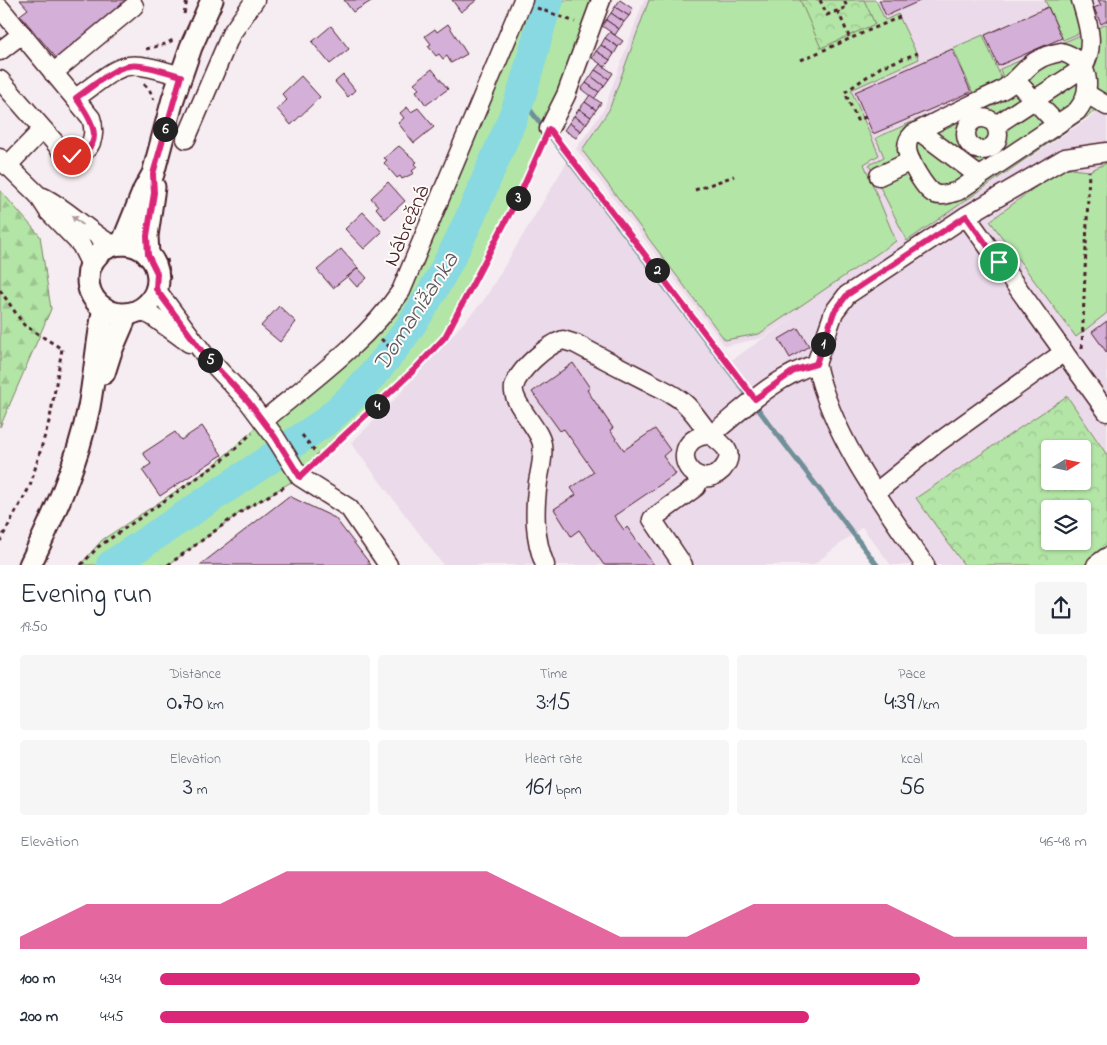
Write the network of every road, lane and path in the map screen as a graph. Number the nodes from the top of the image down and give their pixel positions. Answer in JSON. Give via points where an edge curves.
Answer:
{"nodes":[{"id":1,"x":187,"y":0,"type":"edge"},
{"id":2,"x":212,"y":0,"type":"edge"},
{"id":3,"x":255,"y":0,"type":"edge"},
{"id":4,"x":601,"y":0,"type":"edge"},
{"id":5,"x":820,"y":0,"type":"edge"},
{"id":6,"x":844,"y":0,"type":"edge"},
{"id":7,"x":1081,"y":0,"type":"edge"},
{"id":8,"x":522,"y":2,"type":"edge"},
{"id":9,"x":134,"y":6,"type":"dead end"},
{"id":10,"x":0,"y":8,"type":"edge"},
{"id":11,"x":838,"y":10,"type":"junction"},
{"id":12,"x":902,"y":16,"type":"dead end"},
{"id":13,"x":183,"y":19,"type":"dead end"},
{"id":14,"x":592,"y":28,"type":"junction"},
{"id":15,"x":22,"y":34,"type":"junction"},
{"id":16,"x":175,"y":38,"type":"dead end"},
{"id":17,"x":850,"y":39,"type":"junction"},
{"id":18,"x":138,"y":49,"type":"dead end"},
{"id":19,"x":0,"y":51,"type":"edge"},
{"id":20,"x":918,"y":53,"type":"dead end"},
{"id":21,"x":801,"y":60,"type":"dead end"},
{"id":22,"x":1083,"y":68,"type":"junction"},
{"id":23,"x":54,"y":73,"type":"junction"},
{"id":24,"x":181,"y":76,"type":"junction"},
{"id":25,"x":0,"y":80,"type":"edge"},
{"id":26,"x":1015,"y":80,"type":"junction"},
{"id":27,"x":139,"y":82,"type":"dead end"},
{"id":28,"x":1087,"y":94,"type":"junction"},
{"id":29,"x":76,"y":98,"type":"junction"},
{"id":30,"x":982,"y":99,"type":"junction"},
{"id":31,"x":1034,"y":100,"type":"junction"},
{"id":32,"x":155,"y":105,"type":"dead end"},
{"id":33,"x":1107,"y":106,"type":"edge"},
{"id":34,"x":866,"y":116,"type":"dead end"},
{"id":35,"x":939,"y":121,"type":"junction"},
{"id":36,"x":1057,"y":124,"type":"junction"},
{"id":37,"x":992,"y":127,"type":"junction"},
{"id":38,"x":549,"y":129,"type":"junction"},
{"id":39,"x":42,"y":130,"type":"junction"},
{"id":40,"x":919,"y":131,"type":"junction"},
{"id":41,"x":966,"y":132,"type":"junction"},
{"id":42,"x":186,"y":139,"type":"dead end"},
{"id":43,"x":975,"y":148,"type":"junction"},
{"id":44,"x":1022,"y":148,"type":"junction"},
{"id":45,"x":1107,"y":152,"type":"edge"},
{"id":46,"x":911,"y":161,"type":"junction"},
{"id":47,"x":4,"y":162,"type":"edge"},
{"id":48,"x":960,"y":162,"type":"junction"},
{"id":49,"x":1089,"y":171,"type":"dead end"},
{"id":50,"x":153,"y":174,"type":"junction"},
{"id":51,"x":734,"y":176,"type":"dead end"},
{"id":52,"x":879,"y":176,"type":"dead end"},
{"id":53,"x":979,"y":176,"type":"junction"},
{"id":54,"x":695,"y":190,"type":"dead end"},
{"id":55,"x":38,"y":195,"type":"junction"},
{"id":56,"x":966,"y":216,"type":"junction"},
{"id":57,"x":118,"y":245,"type":"junction"},
{"id":58,"x":157,"y":256,"type":"junction"},
{"id":59,"x":91,"y":265,"type":"junction"},
{"id":60,"x":163,"y":288,"type":"junction"},
{"id":61,"x":0,"y":290,"type":"edge"},
{"id":62,"x":104,"y":308,"type":"junction"},
{"id":63,"x":133,"y":312,"type":"junction"},
{"id":64,"x":1073,"y":352,"type":"junction"},
{"id":65,"x":204,"y":354,"type":"junction"},
{"id":66,"x":816,"y":364,"type":"junction"},
{"id":67,"x":751,"y":402,"type":"junction"},
{"id":68,"x":88,"y":408,"type":"junction"},
{"id":69,"x":1107,"y":412,"type":"edge"},
{"id":70,"x":263,"y":421,"type":"junction"},
{"id":71,"x":302,"y":435,"type":"dead end"},
{"id":72,"x":711,"y":435,"type":"junction"},
{"id":73,"x":321,"y":459,"type":"junction"},
{"id":74,"x":295,"y":470,"type":"junction"},
{"id":75,"x":701,"y":477,"type":"junction"},
{"id":76,"x":875,"y":493,"type":"junction"},
{"id":77,"x":0,"y":541,"type":"edge"},
{"id":78,"x":1107,"y":557,"type":"edge"},
{"id":79,"x":30,"y":565,"type":"edge"},
{"id":80,"x":81,"y":565,"type":"edge"},
{"id":81,"x":168,"y":565,"type":"edge"},
{"id":82,"x":388,"y":565,"type":"edge"},
{"id":83,"x":545,"y":565,"type":"edge"},
{"id":84,"x":683,"y":565,"type":"edge"},
{"id":85,"x":925,"y":565,"type":"edge"},
{"id":86,"x":1096,"y":565,"type":"edge"}],
"edges":[{"from":1,"to":13,"type":"path"},
{"from":2,"to":24,"type":"main road"},
{"from":3,"to":42,"type":"street","via":[[231,34]]},
{"from":4,"to":14,"type":"street"},
{"from":5,"to":11,"type":"path","via":[[827,15]]},
{"from":6,"to":11,"type":"path","via":[[847,7]]},
{"from":7,"to":22,"type":"street","via":[[1091,44]]},
{"from":8,"to":14,"type":"path"},
{"from":8,"to":70,"type":"street","name":"Nábrežná","via":[[401,291],[375,324]]},
{"from":9,"to":23,"type":"street"},
{"from":10,"to":15,"type":"street"},
{"from":11,"to":17,"type":"path"},
{"from":12,"to":17,"type":"path"},
{"from":14,"to":38,"type":"street"},
{"from":15,"to":19,"type":"street"},
{"from":15,"to":23,"type":"street"},
{"from":16,"to":18,"type":"path","via":[[157,47]]},
{"from":17,"to":21,"type":"path"},
{"from":20,"to":34,"type":"path","via":[[881,67],[845,92],[857,120]]},
{"from":22,"to":26,"type":"street","via":[[1074,58],[1061,52],[1042,56],[1030,63]]},
{"from":22,"to":28,"type":"street","via":[[1088,77]]},
{"from":22,"to":31,"type":"street"},
{"from":23,"to":29,"type":"street"},
{"from":24,"to":29,"type":"street","via":[[136,64],[124,66]]},
{"from":24,"to":50,"type":"main road"},
{"from":25,"to":39,"type":"street"},
{"from":26,"to":30,"type":"street"},
{"from":26,"to":31,"type":"street"},
{"from":27,"to":32,"type":"path","via":[[149,89]]},
{"from":28,"to":33,"type":"street"},
{"from":28,"to":36,"type":"street","via":[[1077,111]]},
{"from":29,"to":39,"type":"street","via":[[94,126],[94,136],[87,150],[72,156],[64,153]]},
{"from":30,"to":35,"type":"street"},
{"from":30,"to":37,"type":"street"},
{"from":31,"to":36,"type":"street"},
{"from":31,"to":37,"type":"street"},
{"from":35,"to":40,"type":"street"},
{"from":35,"to":41,"type":"street"},
{"from":36,"to":44,"type":"street"},
{"from":37,"to":41,"type":"street","via":[[971,122]]},
{"from":37,"to":43,"type":"street","via":[[992,147]]},
{"from":37,"to":44,"type":"street"},
{"from":38,"to":67,"type":"path"},
{"from":38,"to":73,"type":"path","via":[[521,192],[445,337]]},
{"from":39,"to":47,"type":"street"},
{"from":40,"to":46,"type":"street","via":[[907,140],[906,150]]},
{"from":40,"to":48,"type":"street"},
{"from":41,"to":43,"type":"street","via":[[967,139]]},
{"from":43,"to":48,"type":"street"},
{"from":44,"to":53,"type":"street"},
{"from":45,"to":56,"type":"street","via":[[1065,158]]},
{"from":46,"to":52,"type":"street"},
{"from":46,"to":53,"type":"street","via":[[924,186],[934,194],[958,191]]},
{"from":47,"to":55,"type":"street"},
{"from":48,"to":53,"type":"street"},
{"from":49,"to":64,"type":"path"},
{"from":50,"to":57,"type":"main road"},
{"from":50,"to":58,"type":"main road","via":[[154,193],[147,236]]},
{"from":51,"to":54,"type":"path"},
{"from":57,"to":55,"type":"street","one_way":true,"via":[[98,237],[58,204]]},
{"from":55,"to":59,"type":"street","via":[[49,212],[81,245]]},
{"from":56,"to":64,"type":"street"},
{"from":56,"to":66,"type":"street","via":[[847,295],[834,312]]},
{"from":57,"to":58,"type":"main road","via":[[138,248]]},
{"from":57,"to":59,"type":"main road","via":[[102,252]]},
{"from":58,"to":60,"type":"main road","via":[[157,273]]},
{"from":58,"to":60,"type":"path","via":[[170,269]]},
{"from":59,"to":62,"type":"main road","via":[[90,289]]},
{"from":60,"to":63,"type":"main road"},
{"from":60,"to":65,"type":"street"},
{"from":61,"to":77,"type":"path","via":[[24,325],[62,348],[50,418],[30,486]]},
{"from":62,"to":63,"type":"main road","via":[[115,313]]},
{"from":62,"to":68,"type":"main road"},
{"from":63,"to":65,"type":"street","via":[[152,316]]},
{"from":63,"to":68,"type":"main road"},
{"from":64,"to":69,"type":"street"},
{"from":64,"to":76,"type":"street","via":[[936,444]]},
{"from":65,"to":70,"type":"street"},
{"from":66,"to":67,"type":"street","via":[[795,370]]},
{"from":66,"to":76,"type":"street","via":[[821,386],[860,470]]},
{"from":67,"to":72,"type":"street"},
{"from":68,"to":79,"type":"main road","via":[[64,488]]},
{"from":70,"to":74,"type":"street"},
{"from":70,"to":80,"type":"path","via":[[223,460],[98,547]]},
{"from":71,"to":73,"type":"path"},
{"from":72,"to":75,"type":"street","via":[[694,438],[685,450],[685,461],[691,472]]},
{"from":72,"to":75,"type":"street","via":[[722,441],[728,452],[726,465],[718,474]]},
{"from":72,"to":83,"type":"street","via":[[676,396],[593,353],[563,340],[545,349],[517,379],[514,389],[515,397],[542,441],[535,526]]},
{"from":73,"to":74,"type":"path"},
{"from":74,"to":81,"type":"path"},
{"from":74,"to":82,"type":"street","via":[[349,508]]},
{"from":75,"to":84,"type":"street","via":[[696,487],[652,519]]},
{"from":76,"to":85,"type":"street"},
{"from":78,"to":86,"type":"street"}]}
